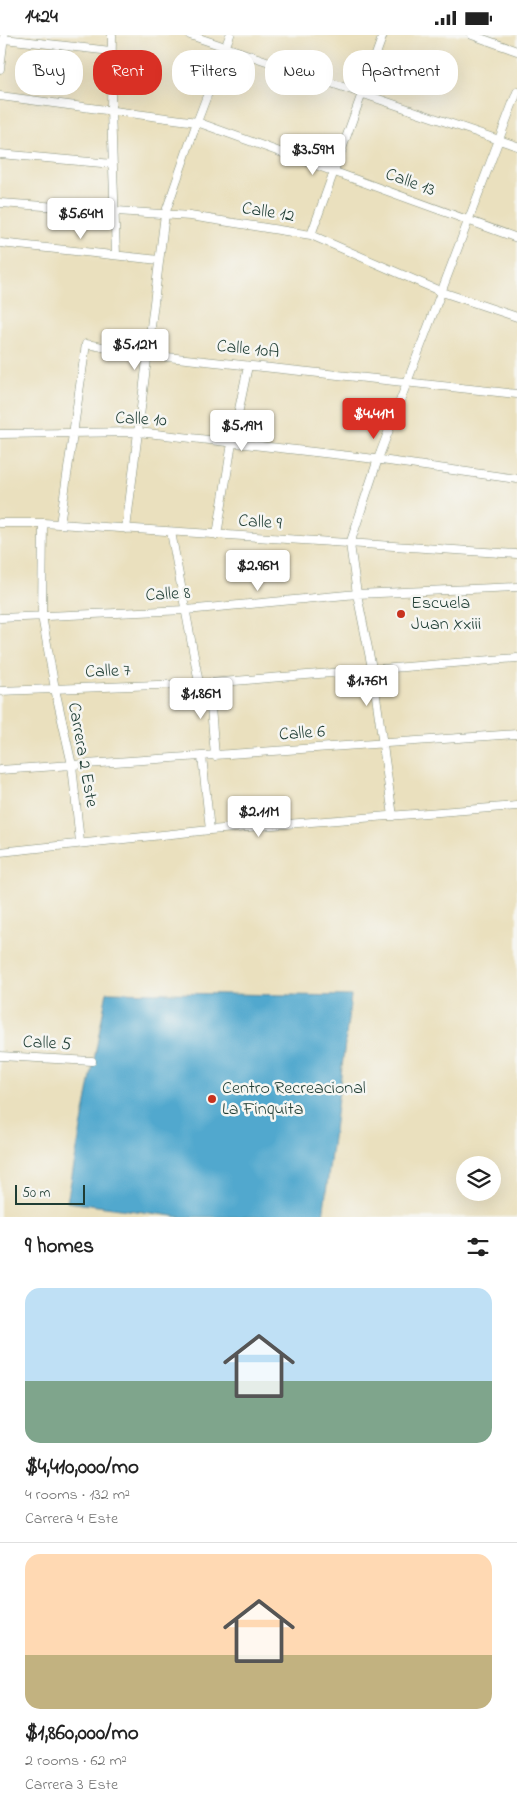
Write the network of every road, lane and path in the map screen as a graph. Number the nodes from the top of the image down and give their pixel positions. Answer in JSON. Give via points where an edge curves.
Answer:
{"nodes":[{"id":1,"x":112,"y":35,"type":"edge"},
{"id":2,"x":190,"y":35,"type":"edge"},
{"id":3,"x":230,"y":35,"type":"edge"},
{"id":4,"x":383,"y":35,"type":"edge"},
{"id":5,"x":472,"y":35,"type":"edge"},
{"id":6,"x":4,"y":37,"type":"edge"},
{"id":7,"x":226,"y":46,"type":"junction"},
{"id":8,"x":104,"y":50,"type":"edge"},
{"id":9,"x":112,"y":50,"type":"edge"},
{"id":10,"x":378,"y":50,"type":"edge"},
{"id":11,"x":517,"y":51,"type":"edge"},
{"id":12,"x":0,"y":69,"type":"edge"},
{"id":13,"x":343,"y":86,"type":"edge"},
{"id":14,"x":517,"y":92,"type":"edge"},
{"id":15,"x":111,"y":95,"type":"edge"},
{"id":16,"x":361,"y":95,"type":"edge"},
{"id":17,"x":368,"y":95,"type":"edge"},
{"id":18,"x":0,"y":96,"type":"edge"},
{"id":19,"x":111,"y":109,"type":"junction"},
{"id":20,"x":197,"y":122,"type":"junction"},
{"id":21,"x":499,"y":140,"type":"junction"},
{"id":22,"x":517,"y":146,"type":"edge"},
{"id":23,"x":0,"y":154,"type":"edge"},
{"id":24,"x":113,"y":165,"type":"junction"},
{"id":25,"x":334,"y":171,"type":"junction"},
{"id":26,"x":0,"y":203,"type":"edge"},
{"id":27,"x":115,"y":211,"type":"junction"},
{"id":28,"x":165,"y":215,"type":"junction"},
{"id":29,"x":469,"y":221,"type":"junction"},
{"id":30,"x":311,"y":235,"type":"junction"},
{"id":31,"x":517,"y":238,"type":"edge"},
{"id":32,"x":0,"y":243,"type":"edge"},
{"id":33,"x":116,"y":255,"type":"junction"},
{"id":34,"x":160,"y":260,"type":"junction"},
{"id":35,"x":442,"y":292,"type":"junction"},
{"id":36,"x":517,"y":317,"type":"edge"},
{"id":37,"x":148,"y":355,"type":"junction"},
{"id":38,"x":248,"y":365,"type":"junction"},
{"id":39,"x":408,"y":382,"type":"junction"},
{"id":40,"x":517,"y":394,"type":"edge"},
{"id":41,"x":138,"y":432,"type":"junction"},
{"id":42,"x":0,"y":434,"type":"edge"},
{"id":43,"x":73,"y":434,"type":"junction"},
{"id":44,"x":232,"y":443,"type":"junction"},
{"id":45,"x":378,"y":459,"type":"junction"},
{"id":46,"x":517,"y":479,"type":"edge"},
{"id":47,"x":0,"y":523,"type":"edge"},
{"id":48,"x":43,"y":523,"type":"junction"},
{"id":49,"x":60,"y":524,"type":"junction"},
{"id":50,"x":126,"y":529,"type":"junction"},
{"id":51,"x":171,"y":532,"type":"junction"},
{"id":52,"x":217,"y":535,"type":"junction"},
{"id":53,"x":350,"y":544,"type":"junction"},
{"id":54,"x":517,"y":554,"type":"edge"},
{"id":55,"x":517,"y":587,"type":"edge"},
{"id":56,"x":357,"y":595,"type":"junction"},
{"id":57,"x":186,"y":610,"type":"junction"},
{"id":58,"x":42,"y":616,"type":"junction"},
{"id":59,"x":0,"y":618,"type":"edge"},
{"id":60,"x":517,"y":658,"type":"edge"},
{"id":61,"x":372,"y":669,"type":"junction"},
{"id":62,"x":199,"y":683,"type":"junction"},
{"id":63,"x":209,"y":683,"type":"junction"},
{"id":64,"x":55,"y":689,"type":"junction"},
{"id":65,"x":0,"y":691,"type":"edge"},
{"id":66,"x":517,"y":734,"type":"edge"},
{"id":67,"x":384,"y":743,"type":"junction"},
{"id":68,"x":215,"y":756,"type":"junction"},
{"id":69,"x":202,"y":757,"type":"junction"},
{"id":70,"x":72,"y":765,"type":"junction"},
{"id":71,"x":0,"y":770,"type":"edge"},
{"id":72,"x":517,"y":806,"type":"edge"},
{"id":73,"x":393,"y":816,"type":"junction"},
{"id":74,"x":210,"y":830,"type":"junction"},
{"id":75,"x":80,"y":842,"type":"junction"},
{"id":76,"x":0,"y":852,"type":"edge"},
{"id":77,"x":0,"y":1056,"type":"edge"},
{"id":78,"x":92,"y":1061,"type":"dead end"}],
"edges":[{"from":1,"to":9,"type":"street"},
{"from":2,"to":7,"type":"street"},
{"from":3,"to":7,"type":"street"},
{"from":4,"to":10,"type":"street"},
{"from":5,"to":11,"type":"street"},
{"from":6,"to":8,"type":"street"},
{"from":6,"to":12,"type":"street"},
{"from":7,"to":13,"type":"street"},
{"from":7,"to":20,"type":"street"},
{"from":14,"to":21,"type":"street"},
{"from":15,"to":19,"type":"street"},
{"from":16,"to":25,"type":"street"},
{"from":17,"to":21,"type":"street"},
{"from":18,"to":19,"type":"street","name":"Calle 13"},
{"from":19,"to":20,"type":"street","name":"Calle 13"},
{"from":19,"to":24,"type":"street"},
{"from":20,"to":25,"type":"street","name":"Calle 13"},
{"from":20,"to":28,"type":"street"},
{"from":21,"to":22,"type":"street"},
{"from":21,"to":29,"type":"street"},
{"from":23,"to":24,"type":"street"},
{"from":24,"to":27,"type":"street"},
{"from":25,"to":29,"type":"street","name":"Calle 13"},
{"from":25,"to":30,"type":"street"},
{"from":26,"to":27,"type":"street","name":"Calle 12"},
{"from":27,"to":28,"type":"street","name":"Calle 12"},
{"from":27,"to":33,"type":"street"},
{"from":28,"to":30,"type":"street","name":"Calle 12"},
{"from":28,"to":34,"type":"street"},
{"from":29,"to":31,"type":"street","name":"Calle 13"},
{"from":29,"to":35,"type":"street"},
{"from":30,"to":35,"type":"street","name":"Calle 12"},
{"from":32,"to":33,"type":"street"},
{"from":33,"to":34,"type":"street"},
{"from":34,"to":37,"type":"street"},
{"from":35,"to":36,"type":"street","name":"Calle 12"},
{"from":35,"to":39,"type":"street"},
{"from":37,"to":38,"type":"street","name":"Calle 10A"},
{"from":37,"to":41,"type":"street"},
{"from":37,"to":43,"type":"street","name":"Calle 10A","via":[[86,344]]},
{"from":38,"to":39,"type":"street","name":"Calle 10A"},
{"from":38,"to":44,"type":"street"},
{"from":39,"to":40,"type":"street","name":"Calle 10A"},
{"from":39,"to":45,"type":"street"},
{"from":41,"to":43,"type":"street","name":"Calle 10"},
{"from":41,"to":44,"type":"street","name":"Calle 10"},
{"from":41,"to":50,"type":"street"},
{"from":42,"to":43,"type":"street","name":"Calle 10"},
{"from":43,"to":49,"type":"street"},
{"from":44,"to":45,"type":"street","name":"Calle 10"},
{"from":44,"to":52,"type":"street"},
{"from":45,"to":46,"type":"street","name":"Calle 10"},
{"from":45,"to":53,"type":"street"},
{"from":47,"to":48,"type":"street","name":"Calle 9"},
{"from":48,"to":49,"type":"street","name":"Calle 9"},
{"from":48,"to":58,"type":"street","name":"Carrera 2 Este"},
{"from":49,"to":50,"type":"street","name":"Calle 9"},
{"from":50,"to":51,"type":"street","name":"Calle 9"},
{"from":51,"to":52,"type":"street","name":"Calle 9"},
{"from":51,"to":57,"type":"street"},
{"from":52,"to":53,"type":"street","name":"Calle 9"},
{"from":53,"to":54,"type":"street","name":"Calle 9"},
{"from":53,"to":56,"type":"street"},
{"from":55,"to":56,"type":"street","name":"Calle 8"},
{"from":56,"to":57,"type":"street","name":"Calle 8"},
{"from":56,"to":61,"type":"street"},
{"from":57,"to":58,"type":"street","name":"Calle 8"},
{"from":57,"to":62,"type":"street"},
{"from":58,"to":59,"type":"street","name":"Calle 8"},
{"from":58,"to":64,"type":"street","name":"Carrera 2 Este"},
{"from":60,"to":61,"type":"street","name":"Calle 7"},
{"from":61,"to":63,"type":"street","name":"Calle 7"},
{"from":61,"to":67,"type":"street"},
{"from":62,"to":63,"type":"street","name":"Calle 7"},
{"from":62,"to":64,"type":"street","name":"Calle 7"},
{"from":63,"to":68,"type":"street"},
{"from":64,"to":65,"type":"street","name":"Calle 7"},
{"from":64,"to":70,"type":"street","name":"Carrera 2 Este"},
{"from":66,"to":67,"type":"street","name":"Calle 6"},
{"from":67,"to":68,"type":"street","name":"Calle 6"},
{"from":67,"to":73,"type":"street"},
{"from":68,"to":69,"type":"street","name":"Calle 6"},
{"from":69,"to":70,"type":"street","name":"Calle 6"},
{"from":69,"to":74,"type":"street"},
{"from":70,"to":71,"type":"street","name":"Calle 6"},
{"from":70,"to":75,"type":"street","name":"Carrera 2 Este"},
{"from":72,"to":73,"type":"street"},
{"from":73,"to":74,"type":"street"},
{"from":74,"to":75,"type":"street"},
{"from":75,"to":76,"type":"street"},
{"from":77,"to":78,"type":"street","name":"Calle 5"}]}
